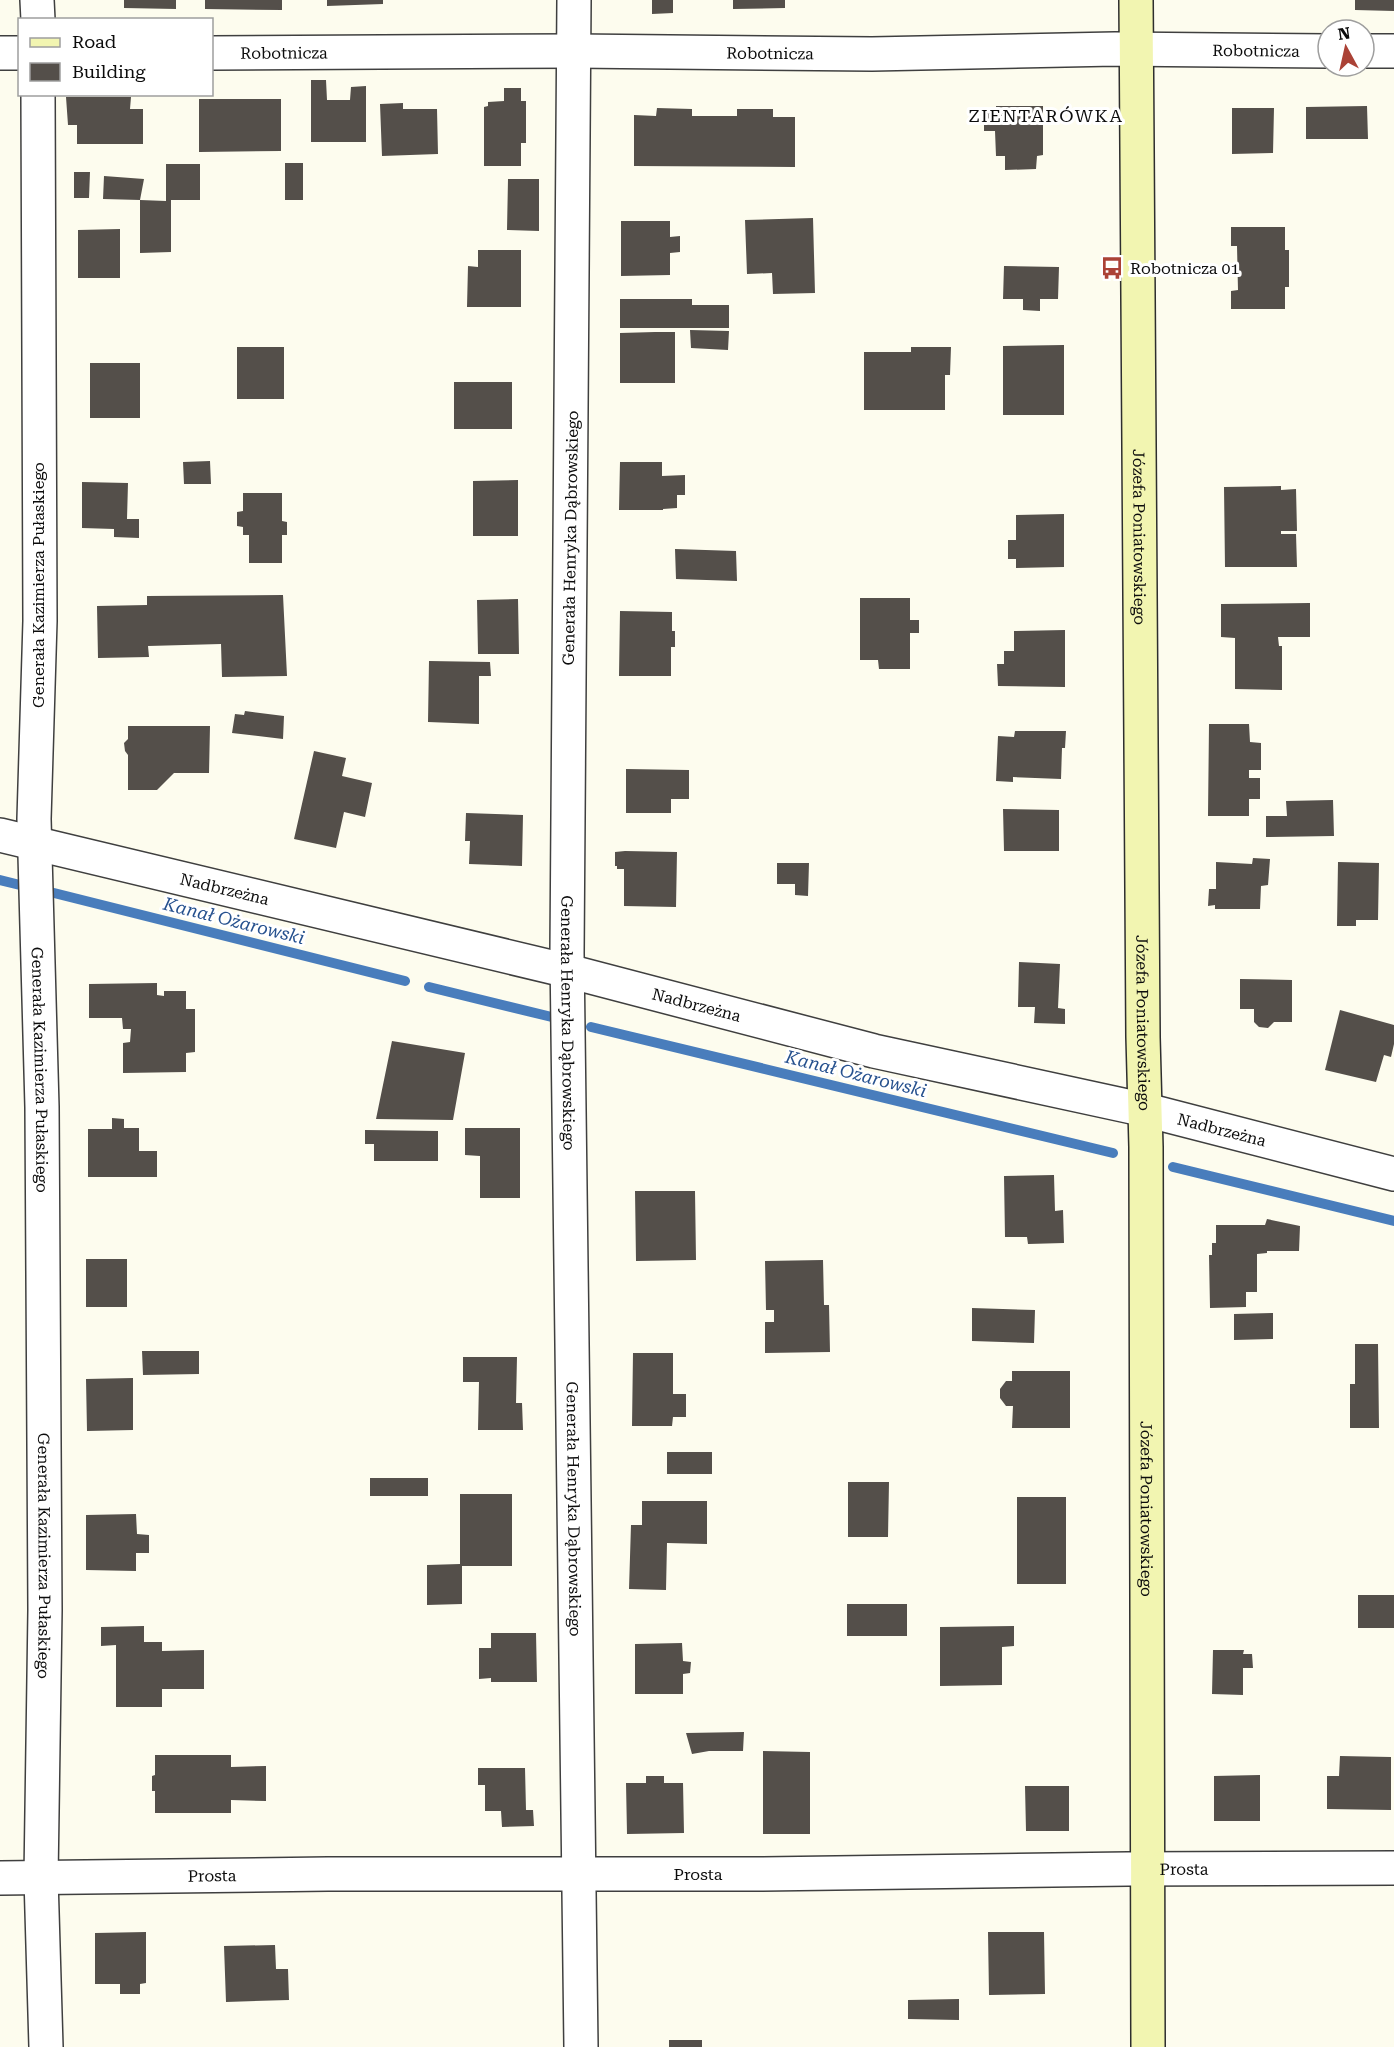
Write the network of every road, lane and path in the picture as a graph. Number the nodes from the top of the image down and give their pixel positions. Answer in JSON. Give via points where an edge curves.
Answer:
{"nodes":[{"id":1,"x":38,"y":0,"type":"edge"},
{"id":2,"x":574,"y":0,"type":"edge"},
{"id":3,"x":1136,"y":0,"type":"edge"},
{"id":4,"x":38,"y":18,"type":"edge"},
{"id":5,"x":1137,"y":50,"type":"junction"},
{"id":6,"x":575,"y":51,"type":"junction"},
{"id":7,"x":1316,"y":51,"type":"edge"},
{"id":8,"x":1376,"y":51,"type":"edge"},
{"id":9,"x":1394,"y":51,"type":"edge"},
{"id":10,"x":0,"y":53,"type":"edge"},
{"id":11,"x":18,"y":53,"type":"edge"},
{"id":12,"x":213,"y":53,"type":"edge"},
{"id":13,"x":38,"y":96,"type":"edge"},
{"id":14,"x":0,"y":835,"type":"edge"},
{"id":15,"x":36,"y":843,"type":"junction"},
{"id":16,"x":568,"y":971,"type":"junction"},
{"id":17,"x":1146,"y":1110,"type":"junction"},
{"id":18,"x":1394,"y":1174,"type":"edge"},
{"id":19,"x":1394,"y":1868,"type":"edge"},
{"id":20,"x":1147,"y":1869,"type":"junction"},
{"id":21,"x":579,"y":1873,"type":"junction"},
{"id":22,"x":0,"y":1878,"type":"edge"},
{"id":23,"x":41,"y":1878,"type":"junction"},
{"id":24,"x":46,"y":2047,"type":"edge"},
{"id":25,"x":581,"y":2047,"type":"edge"},
{"id":26,"x":1148,"y":2047,"type":"edge"}],
"edges":[{"from":1,"to":4,"type":"street"},
{"from":2,"to":6,"type":"street","name":"Generała Henryka Dąbrowskiego"},
{"from":3,"to":5,"type":"street","name":"Józefa Poniatowskiego"},
{"from":5,"to":6,"type":"street","name":"Robotnicza","via":[[872,54]]},
{"from":5,"to":7,"type":"street","name":"Robotnicza"},
{"from":5,"to":17,"type":"street","name":"Józefa Poniatowskiego"},
{"from":6,"to":12,"type":"street","name":"Robotnicza"},
{"from":6,"to":16,"type":"street","name":"Generała Henryka Dąbrowskiego"},
{"from":8,"to":9,"type":"street"},
{"from":10,"to":11,"type":"street"},
{"from":13,"to":15,"type":"street","name":"Generała Kazimierza Pułaskiego","via":[[40,621],[33,819]]},
{"from":14,"to":15,"type":"street","name":"Nadbrzeżna"},
{"from":15,"to":16,"type":"street","name":"Nadbrzeżna"},
{"from":15,"to":23,"type":"street","name":"Generała Kazimierza Pułaskiego","via":[[45,1610]]},
{"from":16,"to":17,"type":"street","name":"Nadbrzeżna","via":[[874,1051]]},
{"from":16,"to":21,"type":"street","name":"Generała Henryka Dąbrowskiego"},
{"from":17,"to":18,"type":"street","name":"Nadbrzeżna"},
{"from":17,"to":20,"type":"street","name":"Józefa Poniatowskiego"},
{"from":19,"to":20,"type":"street","name":"Prosta"},
{"from":20,"to":21,"type":"street","name":"Prosta"},
{"from":20,"to":26,"type":"street","name":"Józefa Poniatowskiego"},
{"from":21,"to":23,"type":"street","name":"Prosta"},
{"from":21,"to":25,"type":"street","name":"Generała Henryka Dąbrowskiego"},
{"from":22,"to":23,"type":"street","name":"Prosta"},
{"from":23,"to":24,"type":"street","name":"Generała Kazimierza Pułaskiego"}]}
